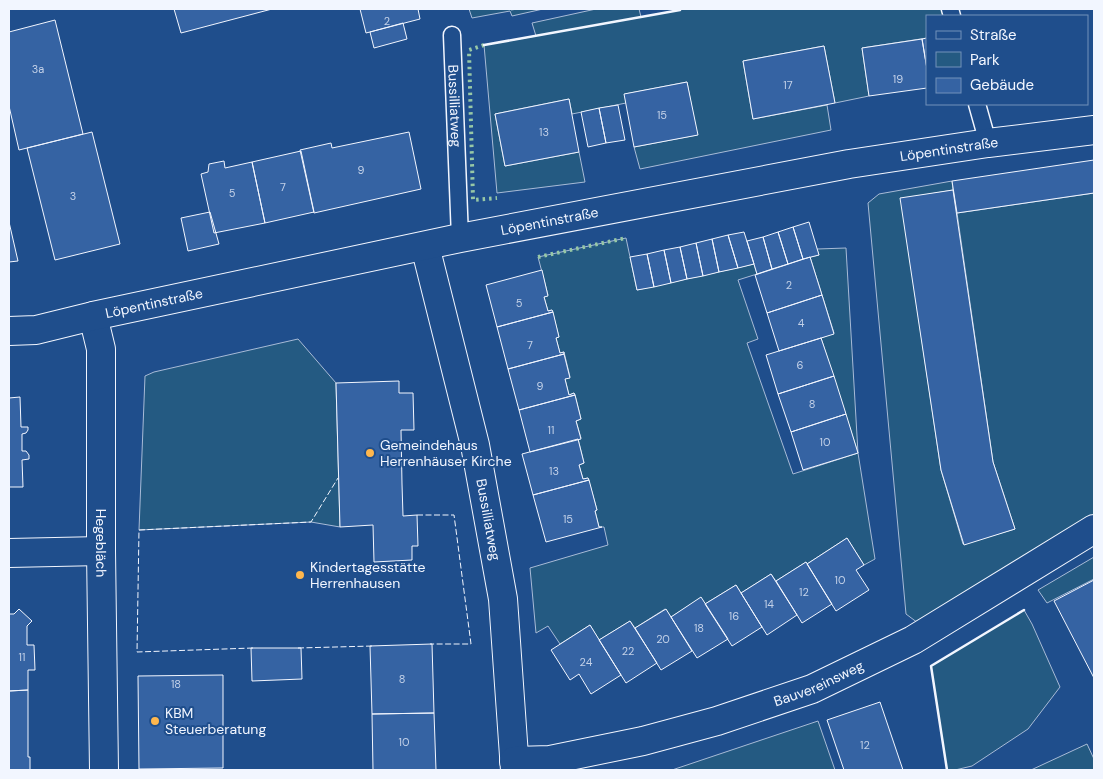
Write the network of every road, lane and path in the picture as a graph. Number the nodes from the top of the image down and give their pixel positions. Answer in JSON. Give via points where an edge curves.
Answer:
{"nodes":[{"id":1,"x":452,"y":35,"type":"dead end"},
{"id":2,"x":976,"y":105,"type":"edge"},
{"id":3,"x":1094,"y":130,"type":"edge"},
{"id":4,"x":988,"y":143,"type":"junction"},
{"id":5,"x":460,"y":238,"type":"junction"},
{"id":6,"x":425,"y":246,"type":"junction"},
{"id":7,"x":93,"y":316,"type":"junction"},
{"id":8,"x":9,"y":331,"type":"edge"},
{"id":9,"x":1094,"y":529,"type":"edge"},
{"id":10,"x":101,"y":551,"type":"junction"},
{"id":11,"x":9,"y":553,"type":"edge"},
{"id":12,"x":515,"y":766,"type":"edge"},
{"id":13,"x":104,"y":770,"type":"edge"}],
"edges":[{"from":1,"to":5,"type":"lane","name":"Bussilliatweg"},
{"from":2,"to":4,"type":"lane"},
{"from":3,"to":4,"type":"street","name":"Löpentinstraße"},
{"from":4,"to":5,"type":"street","name":"Löpentinstraße","via":[[849,164]]},
{"from":5,"to":6,"type":"street","name":"Löpentinstraße"},
{"from":6,"to":7,"type":"street","name":"Löpentinstraße"},
{"from":6,"to":12,"type":"street","name":"Bussilliatweg","via":[[475,445],[503,599]]},
{"from":7,"to":8,"type":"street","name":"Löpentinstraße","via":[[36,330]]},
{"from":7,"to":10,"type":"street","name":"Hegebläch","via":[[100,349]]},
{"from":9,"to":12,"type":"street","name":"Bauvereinsweg","via":[[913,640],[812,689],[643,741]]},
{"from":10,"to":11,"type":"street"},
{"from":10,"to":13,"type":"street","name":"Hegebläch"}]}
